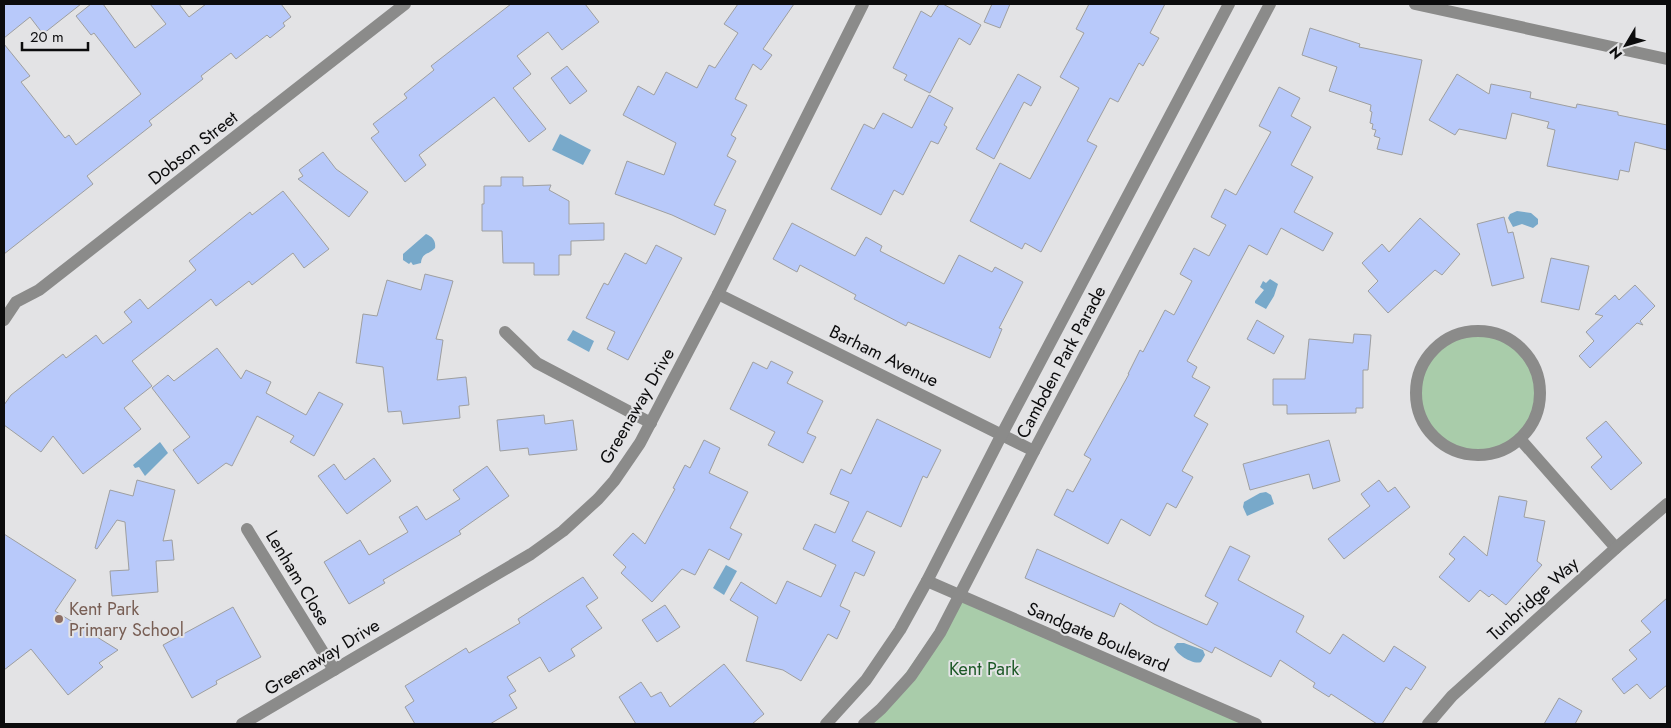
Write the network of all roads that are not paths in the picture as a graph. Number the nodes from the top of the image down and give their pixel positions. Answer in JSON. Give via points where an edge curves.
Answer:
{"nodes":[{"id":1,"x":405,"y":4,"type":"edge"},
{"id":2,"x":863,"y":4,"type":"edge"},
{"id":3,"x":1229,"y":4,"type":"edge"},
{"id":4,"x":1270,"y":4,"type":"edge"},
{"id":5,"x":1415,"y":4,"type":"edge"},
{"id":6,"x":1667,"y":59,"type":"edge"},
{"id":7,"x":718,"y":294,"type":"junction"},
{"id":8,"x":4,"y":320,"type":"edge"},
{"id":9,"x":505,"y":332,"type":"dead end"},
{"id":10,"x":651,"y":423,"type":"junction"},
{"id":11,"x":1002,"y":434,"type":"junction"},
{"id":12,"x":1520,"y":439,"type":"junction"},
{"id":13,"x":1034,"y":451,"type":"junction"},
{"id":14,"x":1667,"y":504,"type":"edge"},
{"id":15,"x":247,"y":529,"type":"dead end"},
{"id":16,"x":1616,"y":548,"type":"junction"},
{"id":17,"x":927,"y":581,"type":"junction"},
{"id":18,"x":959,"y":596,"type":"junction"},
{"id":19,"x":334,"y":670,"type":"junction"},
{"id":20,"x":242,"y":724,"type":"edge"},
{"id":21,"x":826,"y":724,"type":"edge"},
{"id":22,"x":864,"y":724,"type":"edge"},
{"id":23,"x":1256,"y":724,"type":"edge"},
{"id":24,"x":1428,"y":724,"type":"edge"}],
"edges":[{"from":1,"to":8,"type":"street","name":"Dobson Street","via":[[39,290],[16,302]]},
{"from":2,"to":7,"type":"street","name":"Greenaway Drive"},
{"from":3,"to":11,"type":"street","name":"Cambden Park Parade"},
{"from":4,"to":13,"type":"street","name":"Cambden Park Parade"},
{"from":5,"to":6,"type":"street"},
{"from":7,"to":10,"type":"street","name":"Greenaway Drive"},
{"from":7,"to":11,"type":"street","name":"Barham Avenue"},
{"from":9,"to":10,"type":"street","via":[[537,363]]},
{"from":10,"to":19,"type":"street","name":"Greenaway Drive","via":[[614,481],[563,531],[531,554]]},
{"from":11,"to":13,"type":"street","name":"Barham Avenue"},
{"from":11,"to":17,"type":"street","name":"Cambden Park Parade"},
{"from":12,"to":12,"type":"street","via":[[1502,451],[1466,454],[1440,442],[1425,426],[1417,406],[1416,385],[1422,364],[1435,347],[1451,336],[1470,330],[1490,331],[1508,338],[1524,350],[1535,366],[1540,387],[1539,405],[1532,424]]},
{"from":12,"to":16,"type":"street"},
{"from":13,"to":18,"type":"street","name":"Cambden Park Parade"},
{"from":14,"to":16,"type":"street","name":"Tunbridge Way"},
{"from":15,"to":19,"type":"street","name":"Lenham Close"},
{"from":16,"to":24,"type":"street","name":"Tunbridge Way","via":[[1452,696]]},
{"from":17,"to":18,"type":"street","name":"Sandgate Boulevard"},
{"from":17,"to":21,"type":"street","name":"Cambden Park Parade","via":[[878,664]]},
{"from":18,"to":22,"type":"street","name":"Cambden Park Parade","via":[[940,633],[911,676]]},
{"from":18,"to":23,"type":"street","name":"Sandgate Boulevard"},
{"from":19,"to":20,"type":"street","name":"Greenaway Drive"}]}
